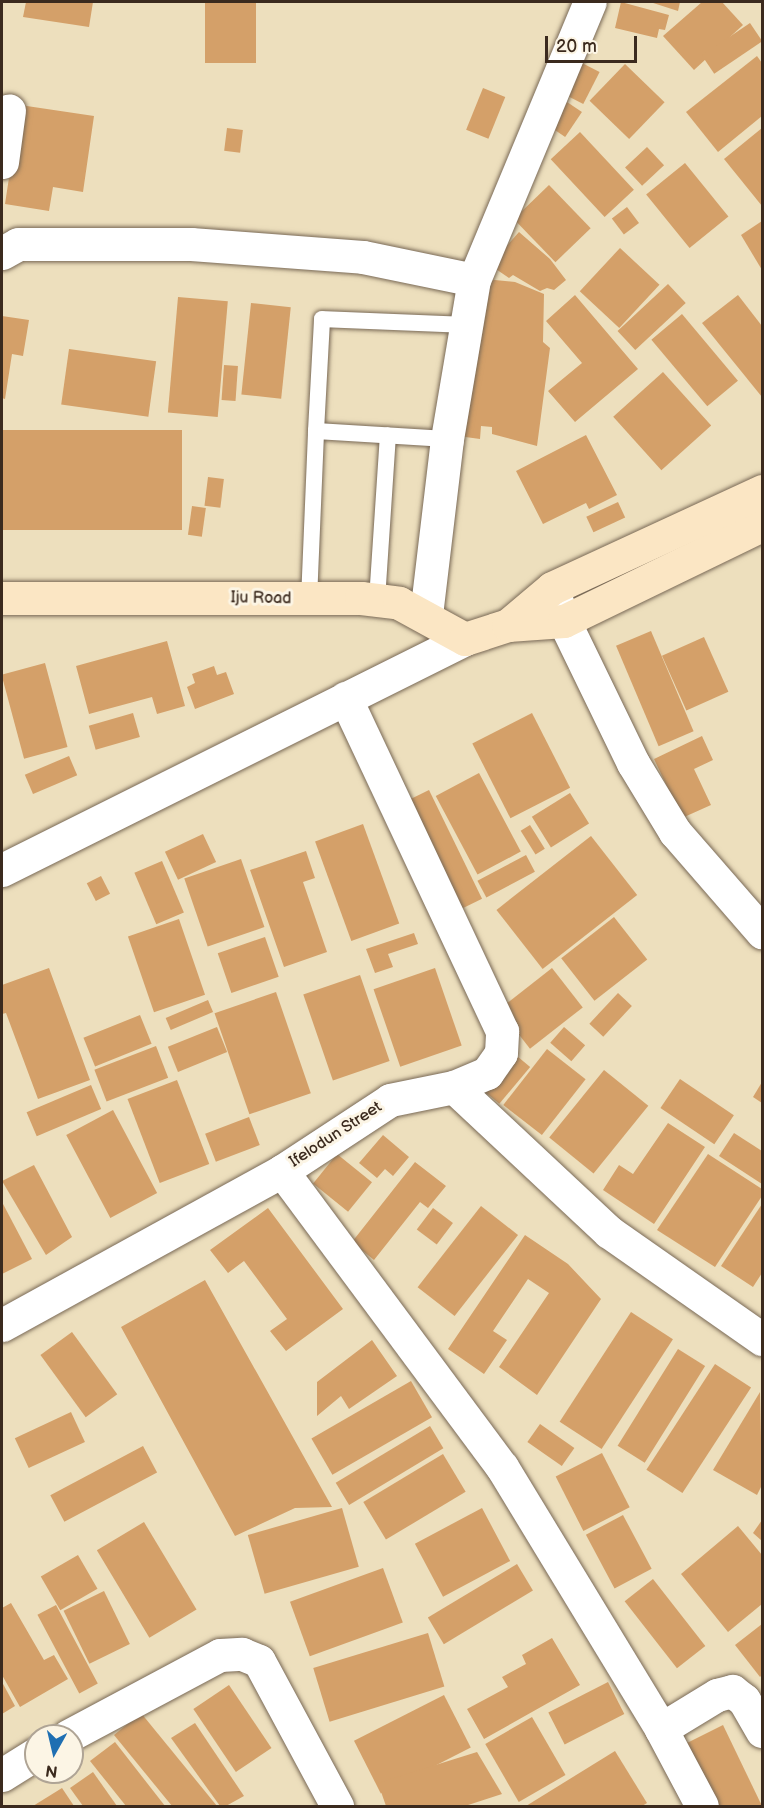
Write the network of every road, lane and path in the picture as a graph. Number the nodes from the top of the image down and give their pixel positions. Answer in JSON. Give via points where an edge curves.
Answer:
{"nodes":[{"id":1,"x":590,"y":2,"type":"edge"},
{"id":2,"x":9,"y":110,"type":"dead end"},
{"id":3,"x":2,"y":162,"type":"edge"},
{"id":4,"x":2,"y":253,"type":"edge"},
{"id":5,"x":474,"y":280,"type":"junction"},
{"id":6,"x":466,"y":325,"type":"junction"},
{"id":7,"x":316,"y":431,"type":"junction"},
{"id":8,"x":387,"y":435,"type":"junction"},
{"id":9,"x":447,"y":439,"type":"junction"},
{"id":10,"x":762,"y":491,"type":"edge"},
{"id":11,"x":759,"y":530,"type":"edge"},
{"id":12,"x":552,"y":588,"type":"junction"},
{"id":13,"x":2,"y":598,"type":"edge"},
{"id":14,"x":309,"y":600,"type":"junction"},
{"id":15,"x":377,"y":600,"type":"junction"},
{"id":16,"x":426,"y":615,"type":"junction"},
{"id":17,"x":564,"y":621,"type":"junction"},
{"id":18,"x":508,"y":626,"type":"junction"},
{"id":19,"x":465,"y":639,"type":"junction"},
{"id":20,"x":345,"y":698,"type":"junction"},
{"id":21,"x":2,"y":870,"type":"edge"},
{"id":22,"x":762,"y":932,"type":"edge"},
{"id":23,"x":453,"y":1087,"type":"junction"},
{"id":24,"x":282,"y":1171,"type":"junction"},
{"id":25,"x":2,"y":1325,"type":"edge"},
{"id":26,"x":762,"y":1339,"type":"edge"},
{"id":27,"x":84,"y":1727,"type":"edge"},
{"id":28,"x":661,"y":1729,"type":"junction"},
{"id":29,"x":762,"y":1731,"type":"edge"},
{"id":30,"x":24,"y":1761,"type":"edge"},
{"id":31,"x":2,"y":1775,"type":"edge"},
{"id":32,"x":337,"y":1806,"type":"edge"},
{"id":33,"x":702,"y":1806,"type":"edge"}],
"edges":[{"from":1,"to":5,"type":"street"},
{"from":2,"to":3,"type":"street"},
{"from":4,"to":5,"type":"street","via":[[18,244],[191,244],[363,257]]},
{"from":5,"to":6,"type":"street"},
{"from":6,"to":7,"type":"lane","via":[[322,319]]},
{"from":6,"to":9,"type":"street"},
{"from":7,"to":8,"type":"lane"},
{"from":7,"to":14,"type":"lane"},
{"from":8,"to":9,"type":"lane"},
{"from":8,"to":15,"type":"lane"},
{"from":9,"to":16,"type":"street"},
{"from":10,"to":12,"type":"main road"},
{"from":11,"to":17,"type":"main road"},
{"from":12,"to":17,"type":"street"},
{"from":12,"to":18,"type":"main road"},
{"from":13,"to":14,"type":"main road","name":"Iju Road"},
{"from":14,"to":15,"type":"main road","name":"Iju Road"},
{"from":15,"to":16,"type":"main road","name":"Iju Road","via":[[399,603]]},
{"from":16,"to":19,"type":"main road","name":"Iju Road"},
{"from":17,"to":18,"type":"main road"},
{"from":17,"to":22,"type":"street","via":[[633,763],[675,832]]},
{"from":18,"to":19,"type":"main road"},
{"from":19,"to":20,"type":"street"},
{"from":20,"to":21,"type":"street"},
{"from":20,"to":23,"type":"street","name":"Ifelodun Street","via":[[502,1031],[501,1053],[487,1073]]},
{"from":23,"to":24,"type":"street","name":"Ifelodun Street","via":[[390,1100]]},
{"from":23,"to":26,"type":"street","via":[[609,1232]]},
{"from":24,"to":25,"type":"street","name":"Ifelodun Street"},
{"from":24,"to":28,"type":"street","via":[[502,1467]]},
{"from":27,"to":32,"type":"street","via":[[220,1655],[242,1654],[259,1661]]},
{"from":28,"to":29,"type":"street","via":[[717,1695],[732,1691],[744,1700]]},
{"from":28,"to":33,"type":"street"},
{"from":30,"to":31,"type":"street"}]}
